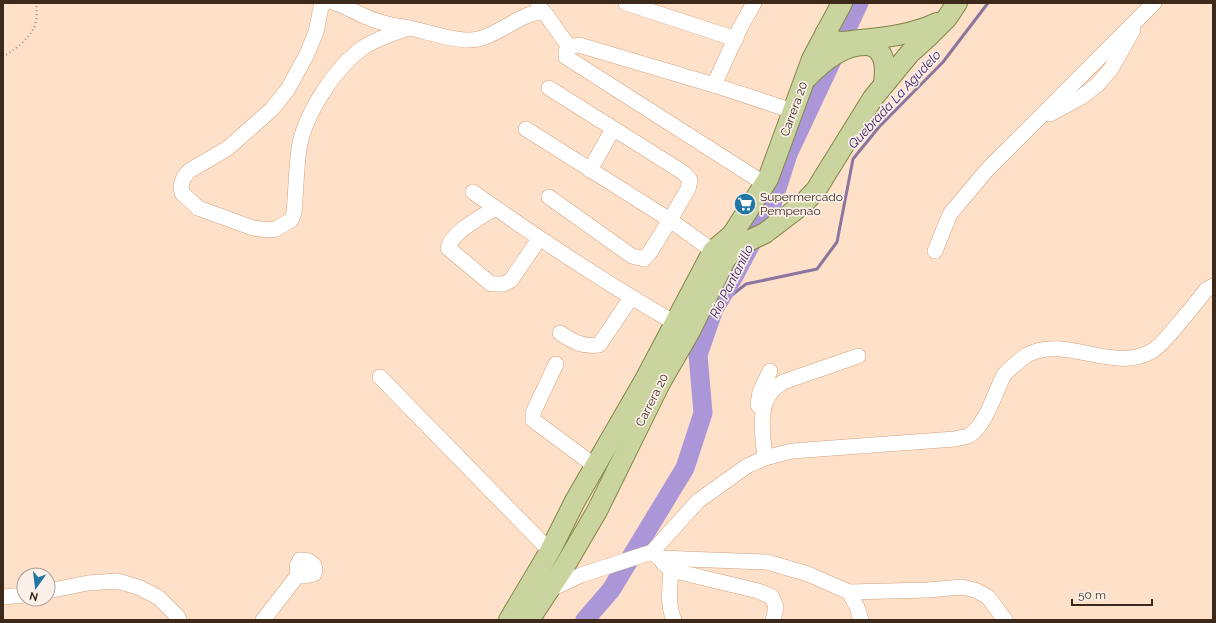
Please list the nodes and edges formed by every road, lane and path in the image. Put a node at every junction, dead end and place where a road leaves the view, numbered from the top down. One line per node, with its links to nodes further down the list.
1 (36, 3): 15 (path)
2 (324, 3): 10 (street)
3 (335, 3): 10 (street)
4 (626, 3): 12 (street)
5 (754, 3): 12 (street)
6 (842, 3): 11 (main road, Carrera 20)
7 (1154, 3): 31 (street)
8 (540, 8): 10 (street); 13 (street)
9 (952, 11): 14 (main road); 17 (main road)
10 (409, 28)
11 (826, 32): 14 (main road); 16 (main road, Carrera 20)
12 (736, 38): 18 (street)
13 (569, 47): 18 (street); 24 (street)
14 (838, 50): 16 (main road); 17 (main road)
15 (3, 57)
16 (804, 81): 20 (main road, Carrera 20)
17 (884, 83): 30 (main road)
18 (714, 85): 20 (street)
19 (549, 88): 22 (street)
20 (793, 111): 24 (main road, Carrera 20)
21 (526, 129): 23 (street)
22 (613, 129): 23 (street); 28 (street)
23 (590, 170): 28 (street)
24 (765, 184): 30 (main road, Carrera 20)
25 (473, 192): 27 (street)
26 (549, 197): 28 (street)
27 (495, 208): 29 (street); 29 (street)
28 (670, 220): 32 (street)
29 (538, 238): 34 (street)
30 (737, 239): 32 (main road, Carrera 20)
31 (936, 251)
32 (720, 255): 35 (main road, Carrera 20); 46 (main road, Carrera 20)
33 (1213, 286): 42 (street)
34 (631, 298): 35 (street); 36 (street)
35 (675, 324): 43 (main road, Carrera 20)
36 (560, 333)
37 (858, 356): 41 (street)
38 (556, 364): 43 (street)
39 (770, 371): 41 (street)
40 (380, 377): 44 (street)
41 (762, 418): 42 (street)
42 (765, 458): 45 (street)
43 (595, 466): 44 (main road, Carrera 20)
44 (550, 551): 56 (main road, Carrera 20)
45 (652, 555): 46 (street); 47 (street); 50 (street)
46 (574, 569): 57 (main road, Carrera 20)
47 (671, 570): 58 (street); 59 (street)
48 (298, 575): 55 (street)
49 (56, 590): 54 (street)
50 (849, 592): 53 (street); 60 (street)
51 (16, 596): 52 (street)
52 (3, 597)
53 (857, 616)
54 (179, 620)
55 (263, 620)
56 (509, 620)
57 (529, 620)
58 (674, 620)
59 (773, 620)
60 (1005, 620)

